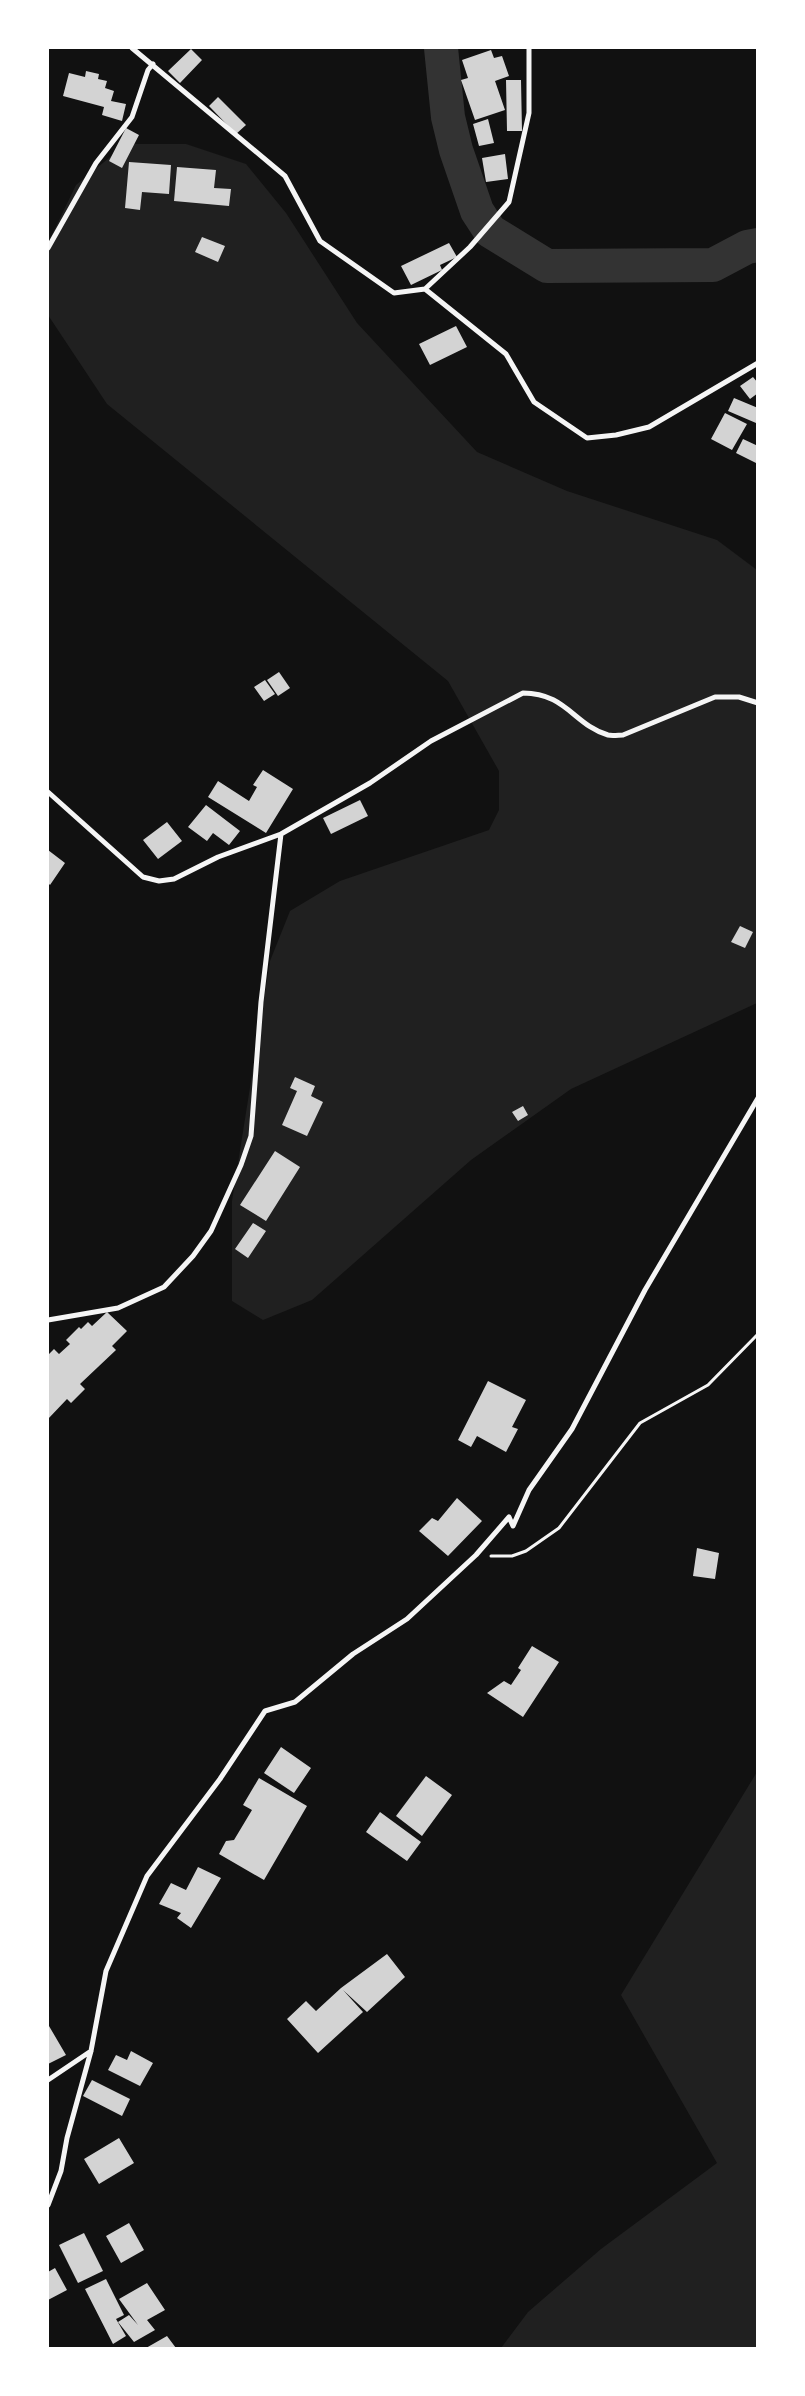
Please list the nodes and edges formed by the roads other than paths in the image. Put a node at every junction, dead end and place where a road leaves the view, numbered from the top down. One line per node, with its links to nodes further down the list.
1 (132, 48): 3 (street)
2 (529, 48): 5 (street)
3 (153, 64): 4 (street); 5 (street)
4 (48, 248)
5 (425, 288): 6 (street)
6 (758, 363)
7 (758, 703): 9 (street)
8 (48, 792): 9 (street)
9 (281, 834): 11 (street)
10 (758, 1098): 12 (street)
11 (48, 1320)
12 (91, 2051): 13 (street); 14 (street)
13 (48, 2080)
14 (48, 2205)

